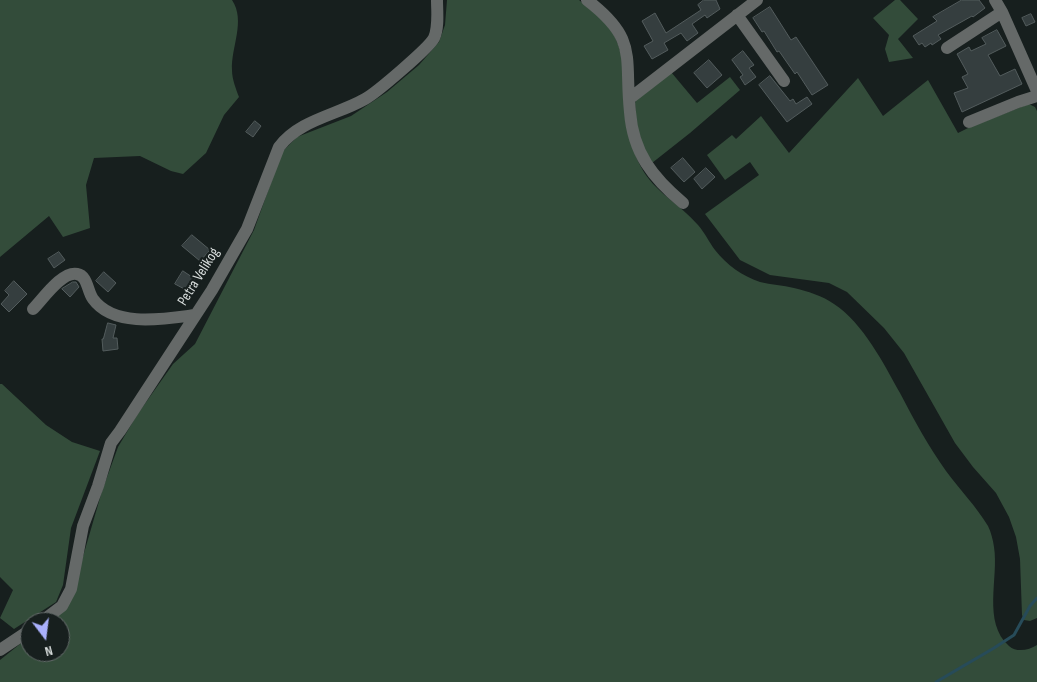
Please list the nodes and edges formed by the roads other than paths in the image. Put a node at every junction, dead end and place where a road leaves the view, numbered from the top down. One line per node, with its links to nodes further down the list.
1 (437, 0): 15 (street, Petra Velikog)
2 (587, 0): 11 (street)
3 (756, 0): 6 (street)
4 (995, 0): 5 (street)
5 (1002, 12): 7 (street); 9 (street)
6 (738, 15): 8 (street); 11 (street)
7 (947, 48)
8 (784, 80)
9 (1037, 91)
10 (1037, 96): 12 (street)
11 (629, 99): 13 (street)
12 (969, 122)
13 (683, 203)
14 (33, 309): 15 (street)
15 (195, 315): 16 (street, Petra Velikog)
16 (54, 612)
17 (20, 637): 18 (street)
18 (0, 650)

